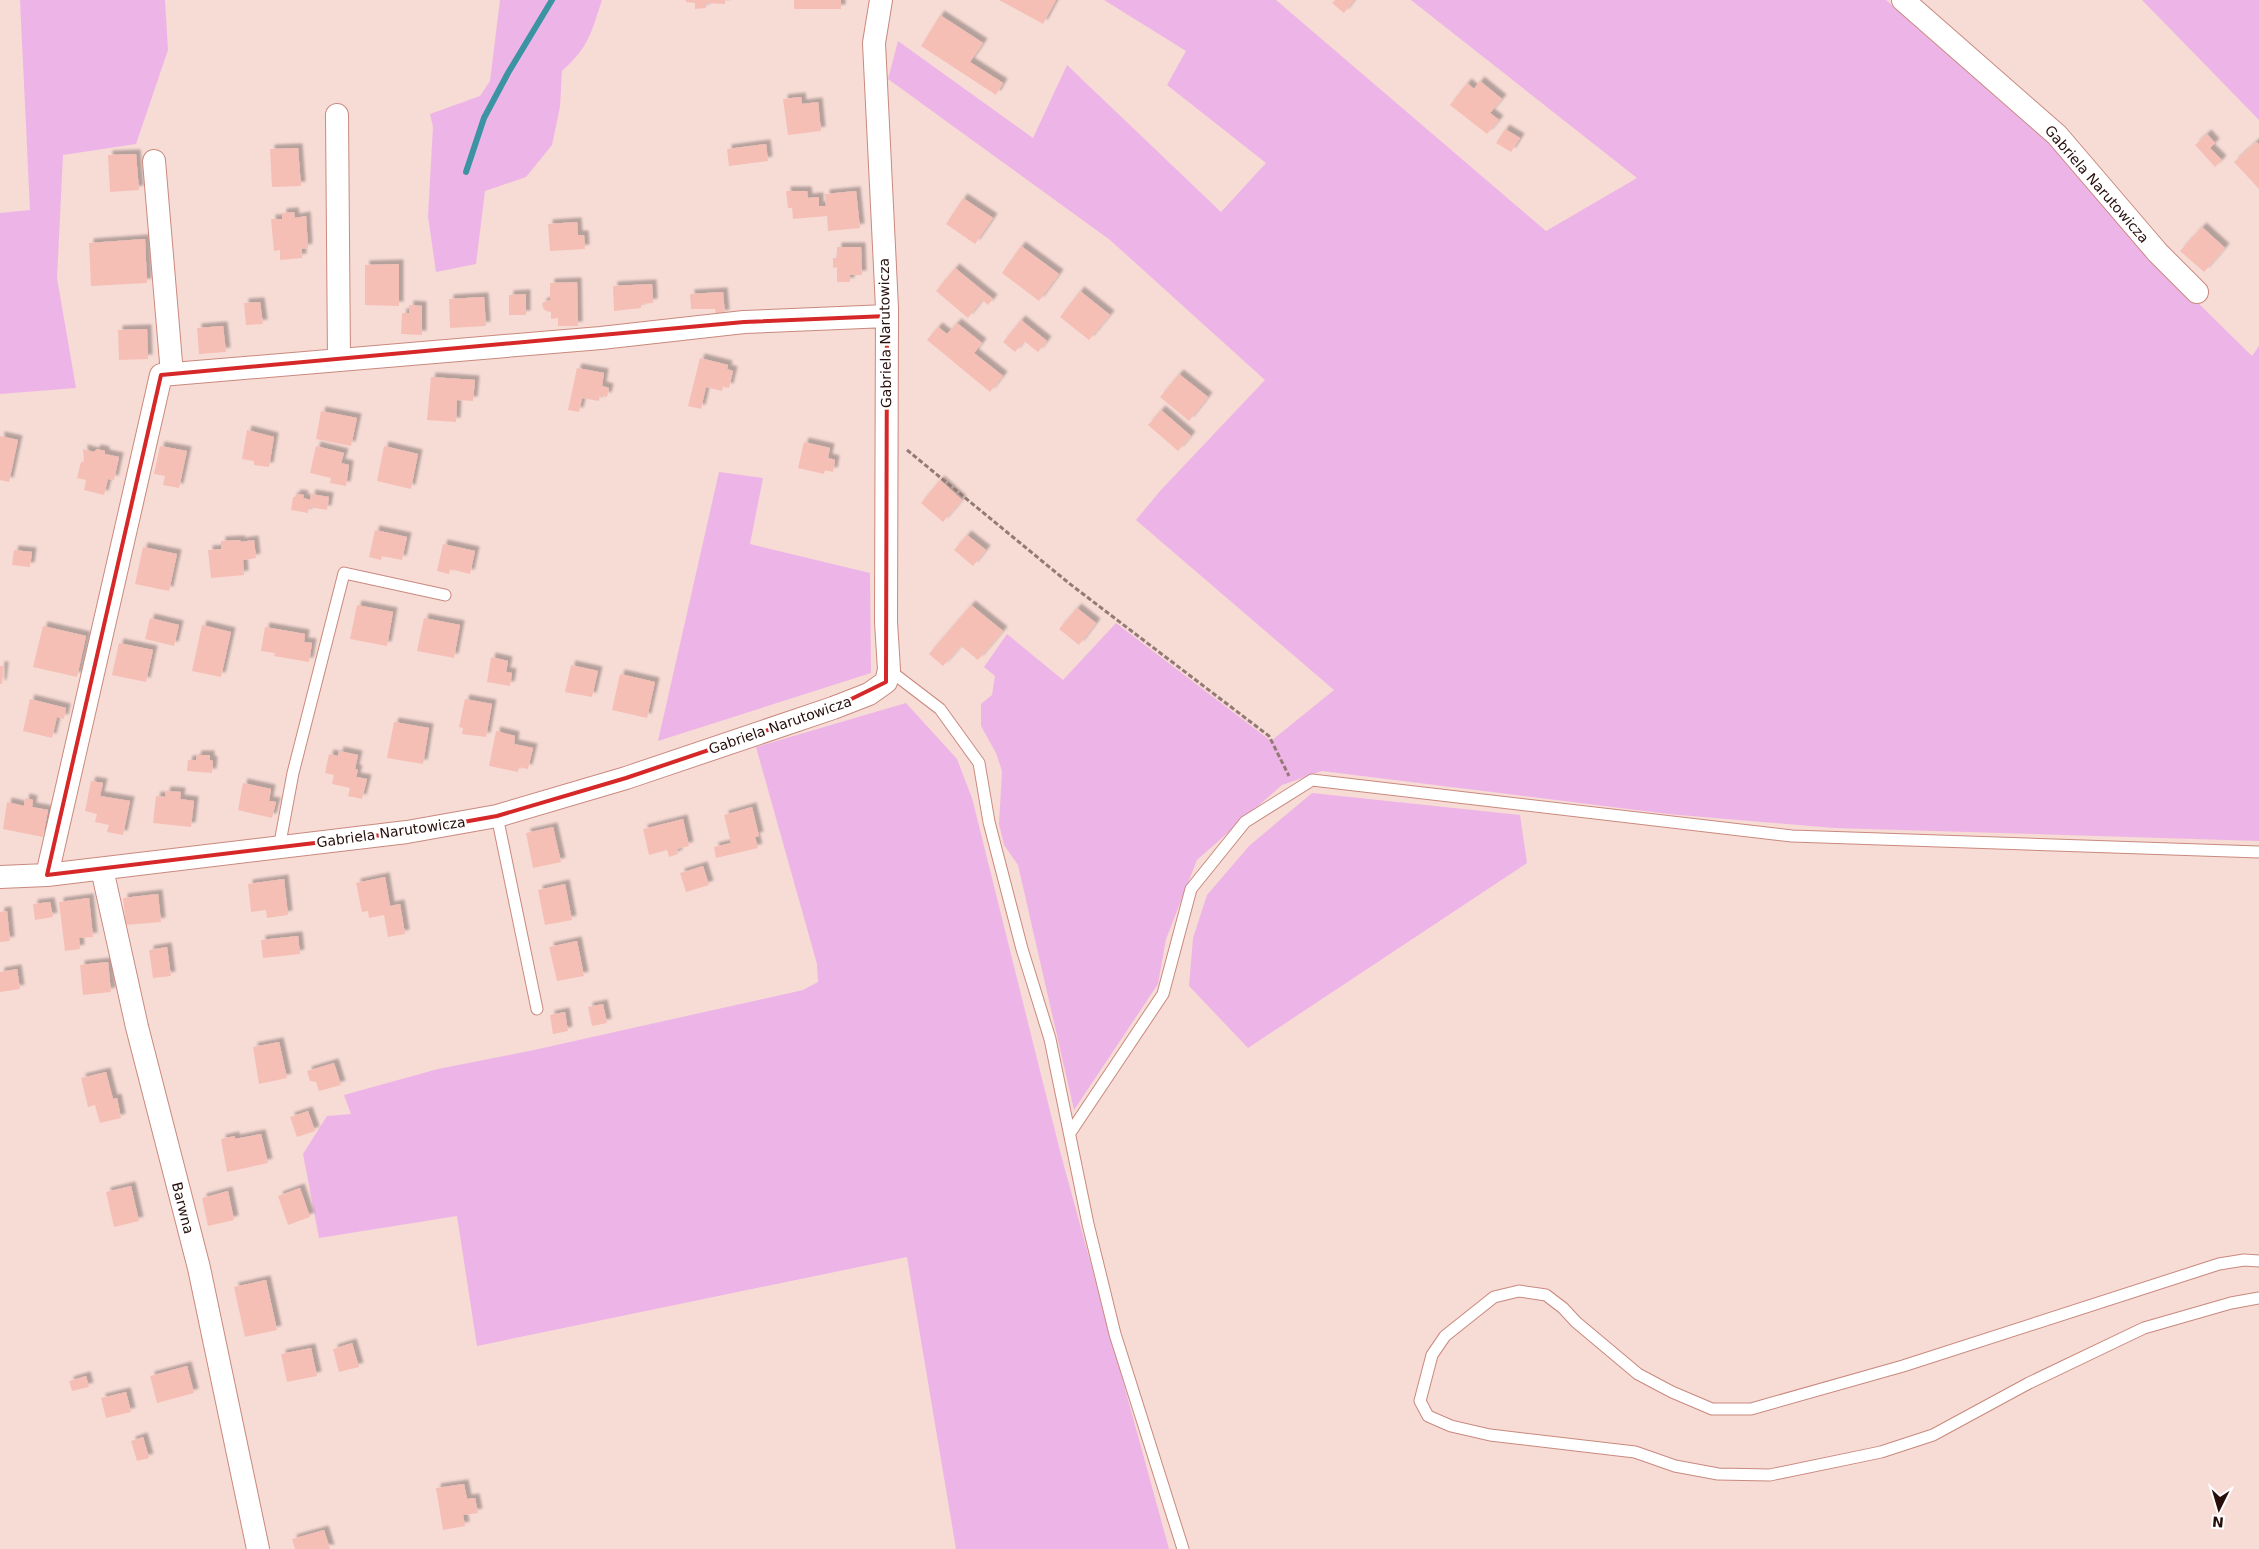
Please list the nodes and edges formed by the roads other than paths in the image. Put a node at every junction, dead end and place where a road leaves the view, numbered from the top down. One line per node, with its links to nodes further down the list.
1 (881, 0): 6 (street, Gabriela Narutowicza)
2 (1903, 0): 5 (street, Gabriela Narutowicza)
3 (336, 115): 7 (street)
4 (154, 161): 8 (street)
5 (2197, 292)
6 (887, 316): 7 (street); 10 (street, Gabriela Narutowicza)
7 (339, 360): 8 (street)
8 (172, 374): 15 (street)
9 (445, 595): 12 (lane)
10 (889, 670): 11 (street, Gabriela Narutowicza); 18 (lane)
11 (498, 816): 12 (street, Gabriela Narutowicza); 17 (lane)
12 (279, 848): 14 (street, Gabriela Narutowicza)
13 (2259, 852): 18 (lane)
14 (102, 869): 15 (street, Gabriela Narutowicza); 21 (street, Barwna)
15 (47, 875): 16 (street, Gabriela Narutowicza)
16 (0, 877)
17 (537, 1009)
18 (1070, 1133): 22 (lane)
19 (2259, 1261): 20 (lane)
20 (2259, 1298)
21 (258, 1549)
22 (1183, 1549)

